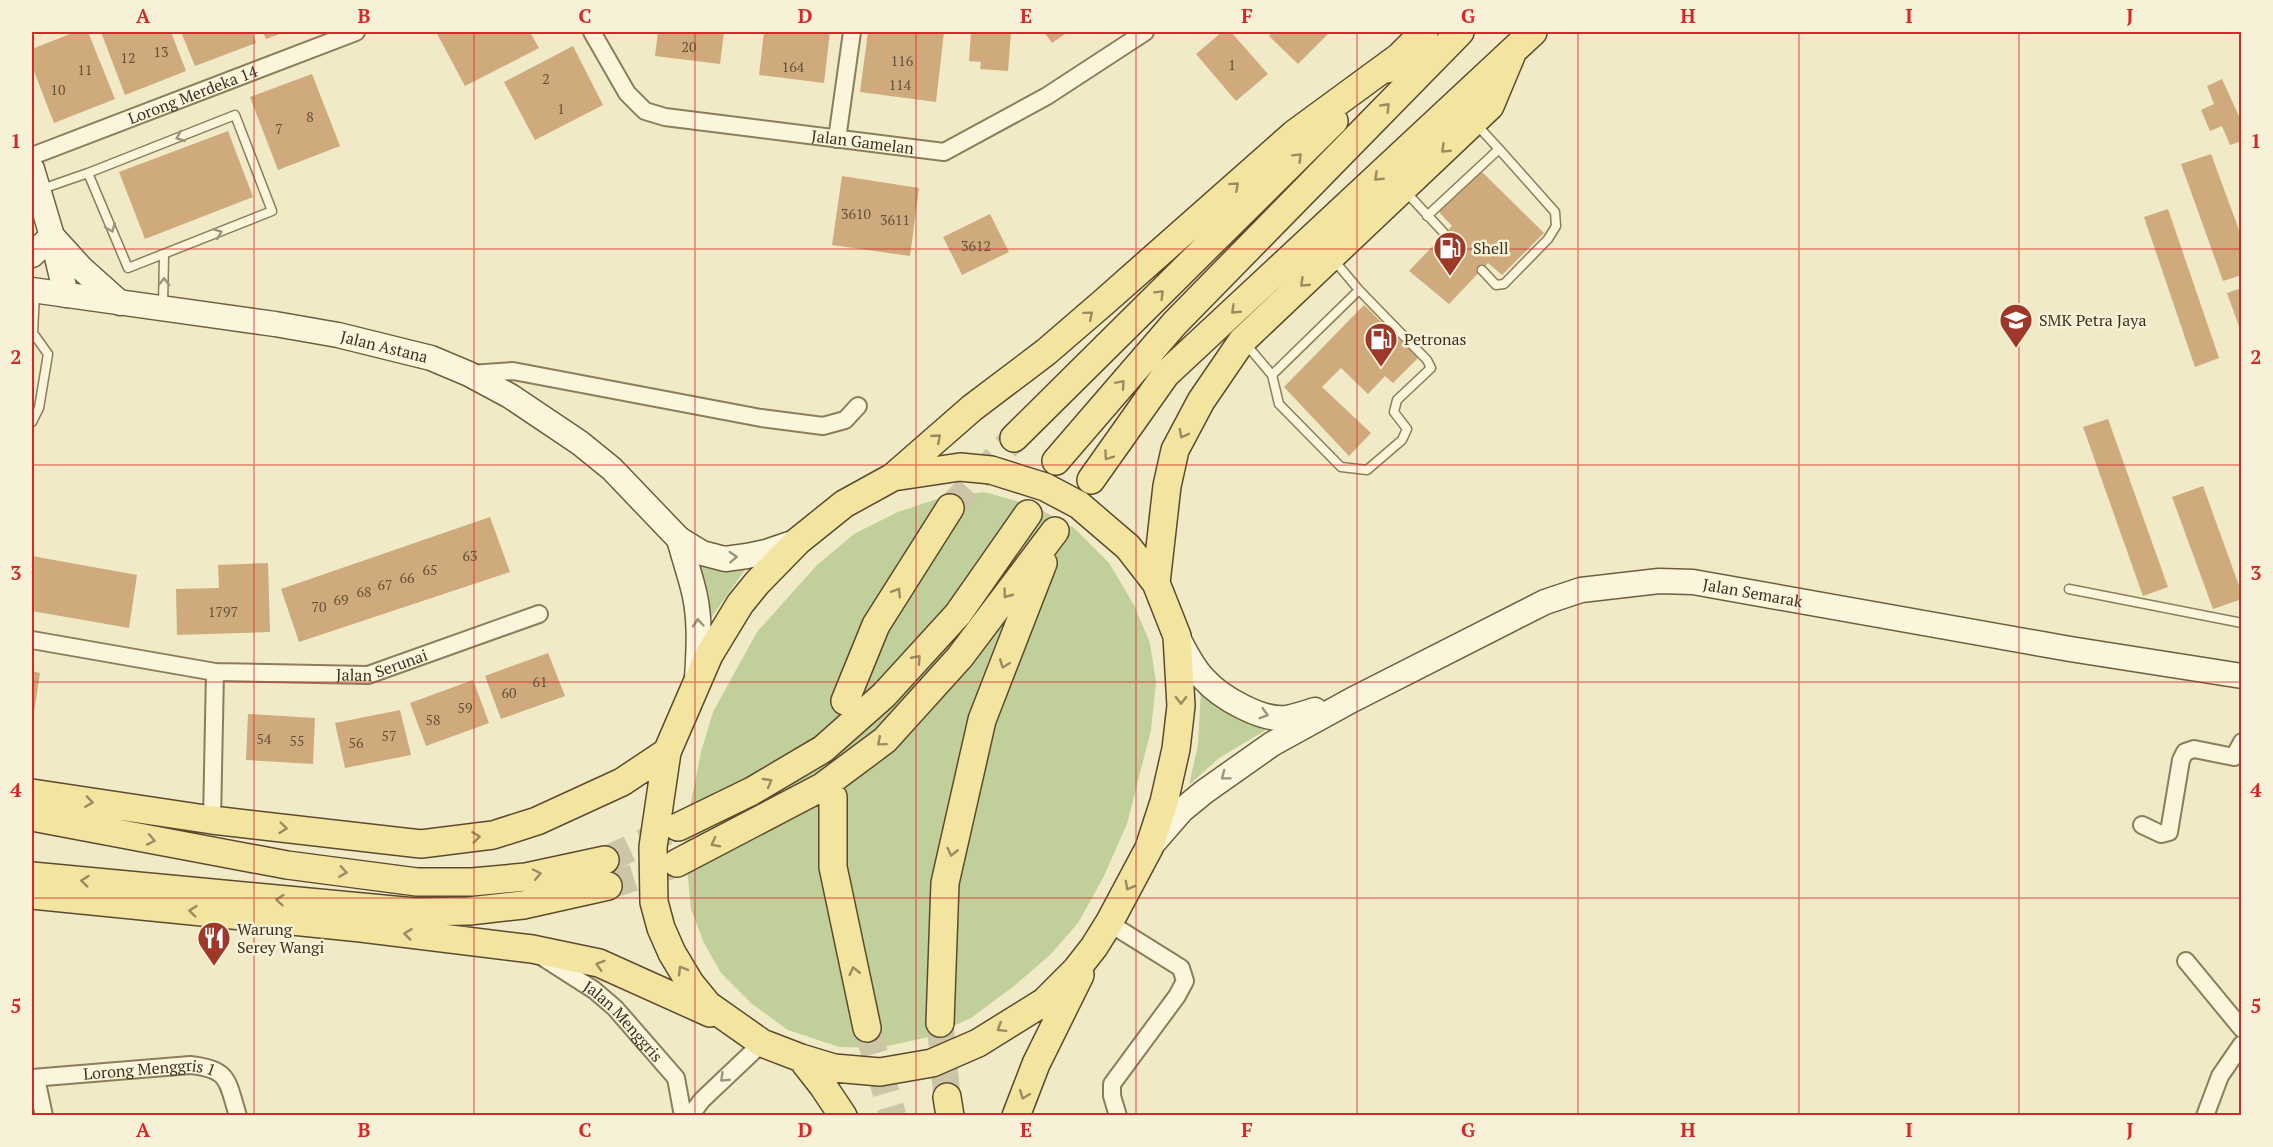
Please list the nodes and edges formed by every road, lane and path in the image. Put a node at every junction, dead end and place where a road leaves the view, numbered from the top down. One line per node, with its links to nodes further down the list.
1 (356, 32): 13 (street, Lorong Merdeka 14)
2 (592, 32): 11 (street, Jalan Gamelan)
3 (852, 32): 11 (street)
4 (1145, 32): 11 (street, Jalan Gamelan)
5 (1424, 32): 9 (main road)
6 (1460, 32): 36 (main road, one-way to 6)
7 (1533, 32): 8 (main road)
8 (1513, 51): 10 (main road); 38 (main road, one-way to 38)
9 (1399, 57): 35 (main road, one-way to 9); 37 (main road, one-way to 9)
10 (1474, 121): 12 (lane); 16 (main road, one-way to 16)
11 (837, 139)
12 (1499, 149): 17 (lane); 23 (lane)
13 (32, 156)
14 (88, 174): 15 (lane); 21 (lane, one-way to 21); 21 (lane, one-way to 14)
15 (35, 179): 19 (main road)
16 (1403, 189): 17 (lane); 22 (main road)
17 (1427, 216): 18 (lane)
18 (1444, 233)
19 (52, 236): 20 (main road); 26 (main road); 27 (main road)
20 (32, 255)
21 (164, 255): 28 (lane, one-way to 21)
22 (1331, 257): 25 (lane); 30 (main road, one-way to 30)
23 (1482, 270)
24 (33, 290): 26 (main road, Jalan Astana); 29 (lane)
25 (1359, 290): 32 (lane); 32 (lane)
26 (66, 296): 27 (main road, Jalan Astana)
27 (120, 303): 28 (main road, Jalan Astana)
28 (163, 309): 31 (main road, Jalan Astana)
29 (32, 333): 34 (lane)
30 (1242, 341): 32 (lane); 43 (main road, one-way to 43)
31 (469, 374): 33 (street); 41 (main road, Jalan Astana)
32 (1272, 375)
33 (858, 406)
34 (32, 422)
35 (1014, 438)
36 (1056, 461)
37 (893, 477): 42 (main road); 43 (main road)
38 (1091, 480)
39 (950, 508): 53 (main road, one-way to 39)
40 (1028, 514): 61 (main road, one-way to 40)
41 (679, 539): 42 (main road, one-way to 42); 51 (main road, one-way to 41)
42 (798, 540): 51 (main road)
43 (1156, 583): 47 (main road)
44 (2069, 589): 46 (lane)
45 (539, 614): 49 (street, Jalan Serunai)
46 (2241, 623)
47 (1177, 636): 52 (main road, one-way to 52); 62 (main road, one-way to 62)
48 (32, 640): 49 (street, Jalan Serunai)
49 (215, 672): 59 (street)
50 (2241, 676): 52 (main road, Jalan Semarak)
51 (697, 681): 55 (main road)
52 (1352, 700): 62 (main road, Jalan Semarak, one-way to 62)
53 (845, 701)
54 (2241, 742): 60 (street)
55 (667, 752): 59 (main road, one-way to 55); 72 (main road, one-way to 55)
56 (32, 793): 59 (main road, one-way to 59)
57 (832, 797): 74 (main road, one-way to 57)
58 (32, 817): 63 (main road, one-way to 63)
59 (212, 820)
60 (2142, 825)
61 (678, 827)
62 (1149, 848): 68 (main road, one-way to 68)
63 (605, 860)
64 (677, 863): 73 (main road)
65 (32, 876): 66 (main road, one-way to 65)
66 (608, 886)
67 (32, 895): 70 (main road, one-way to 67)
68 (1109, 923): 69 (main road); 86 (street)
69 (1094, 947): 78 (main road, one-way to 78); 85 (main road, one-way to 85)
70 (532, 949): 72 (main road, one-way to 70); 82 (street, Jalan Menggris)
71 (2186, 961): 75 (street)
72 (730, 1022): 76 (main road)
73 (940, 1023)
74 (867, 1028)
75 (2241, 1029)
76 (762, 1043): 78 (main road); 83 (street, one-way to 83)
77 (2241, 1044): 87 (street)
78 (801, 1058): 84 (main road)
79 (34, 1078): 80 (street); 81 (street, Lorong Menggris 1)
80 (44, 1116)
81 (238, 1116)
82 (683, 1116)
83 (690, 1116)
84 (843, 1116)
85 (1016, 1116)
86 (1118, 1116)
87 (2205, 1116)

